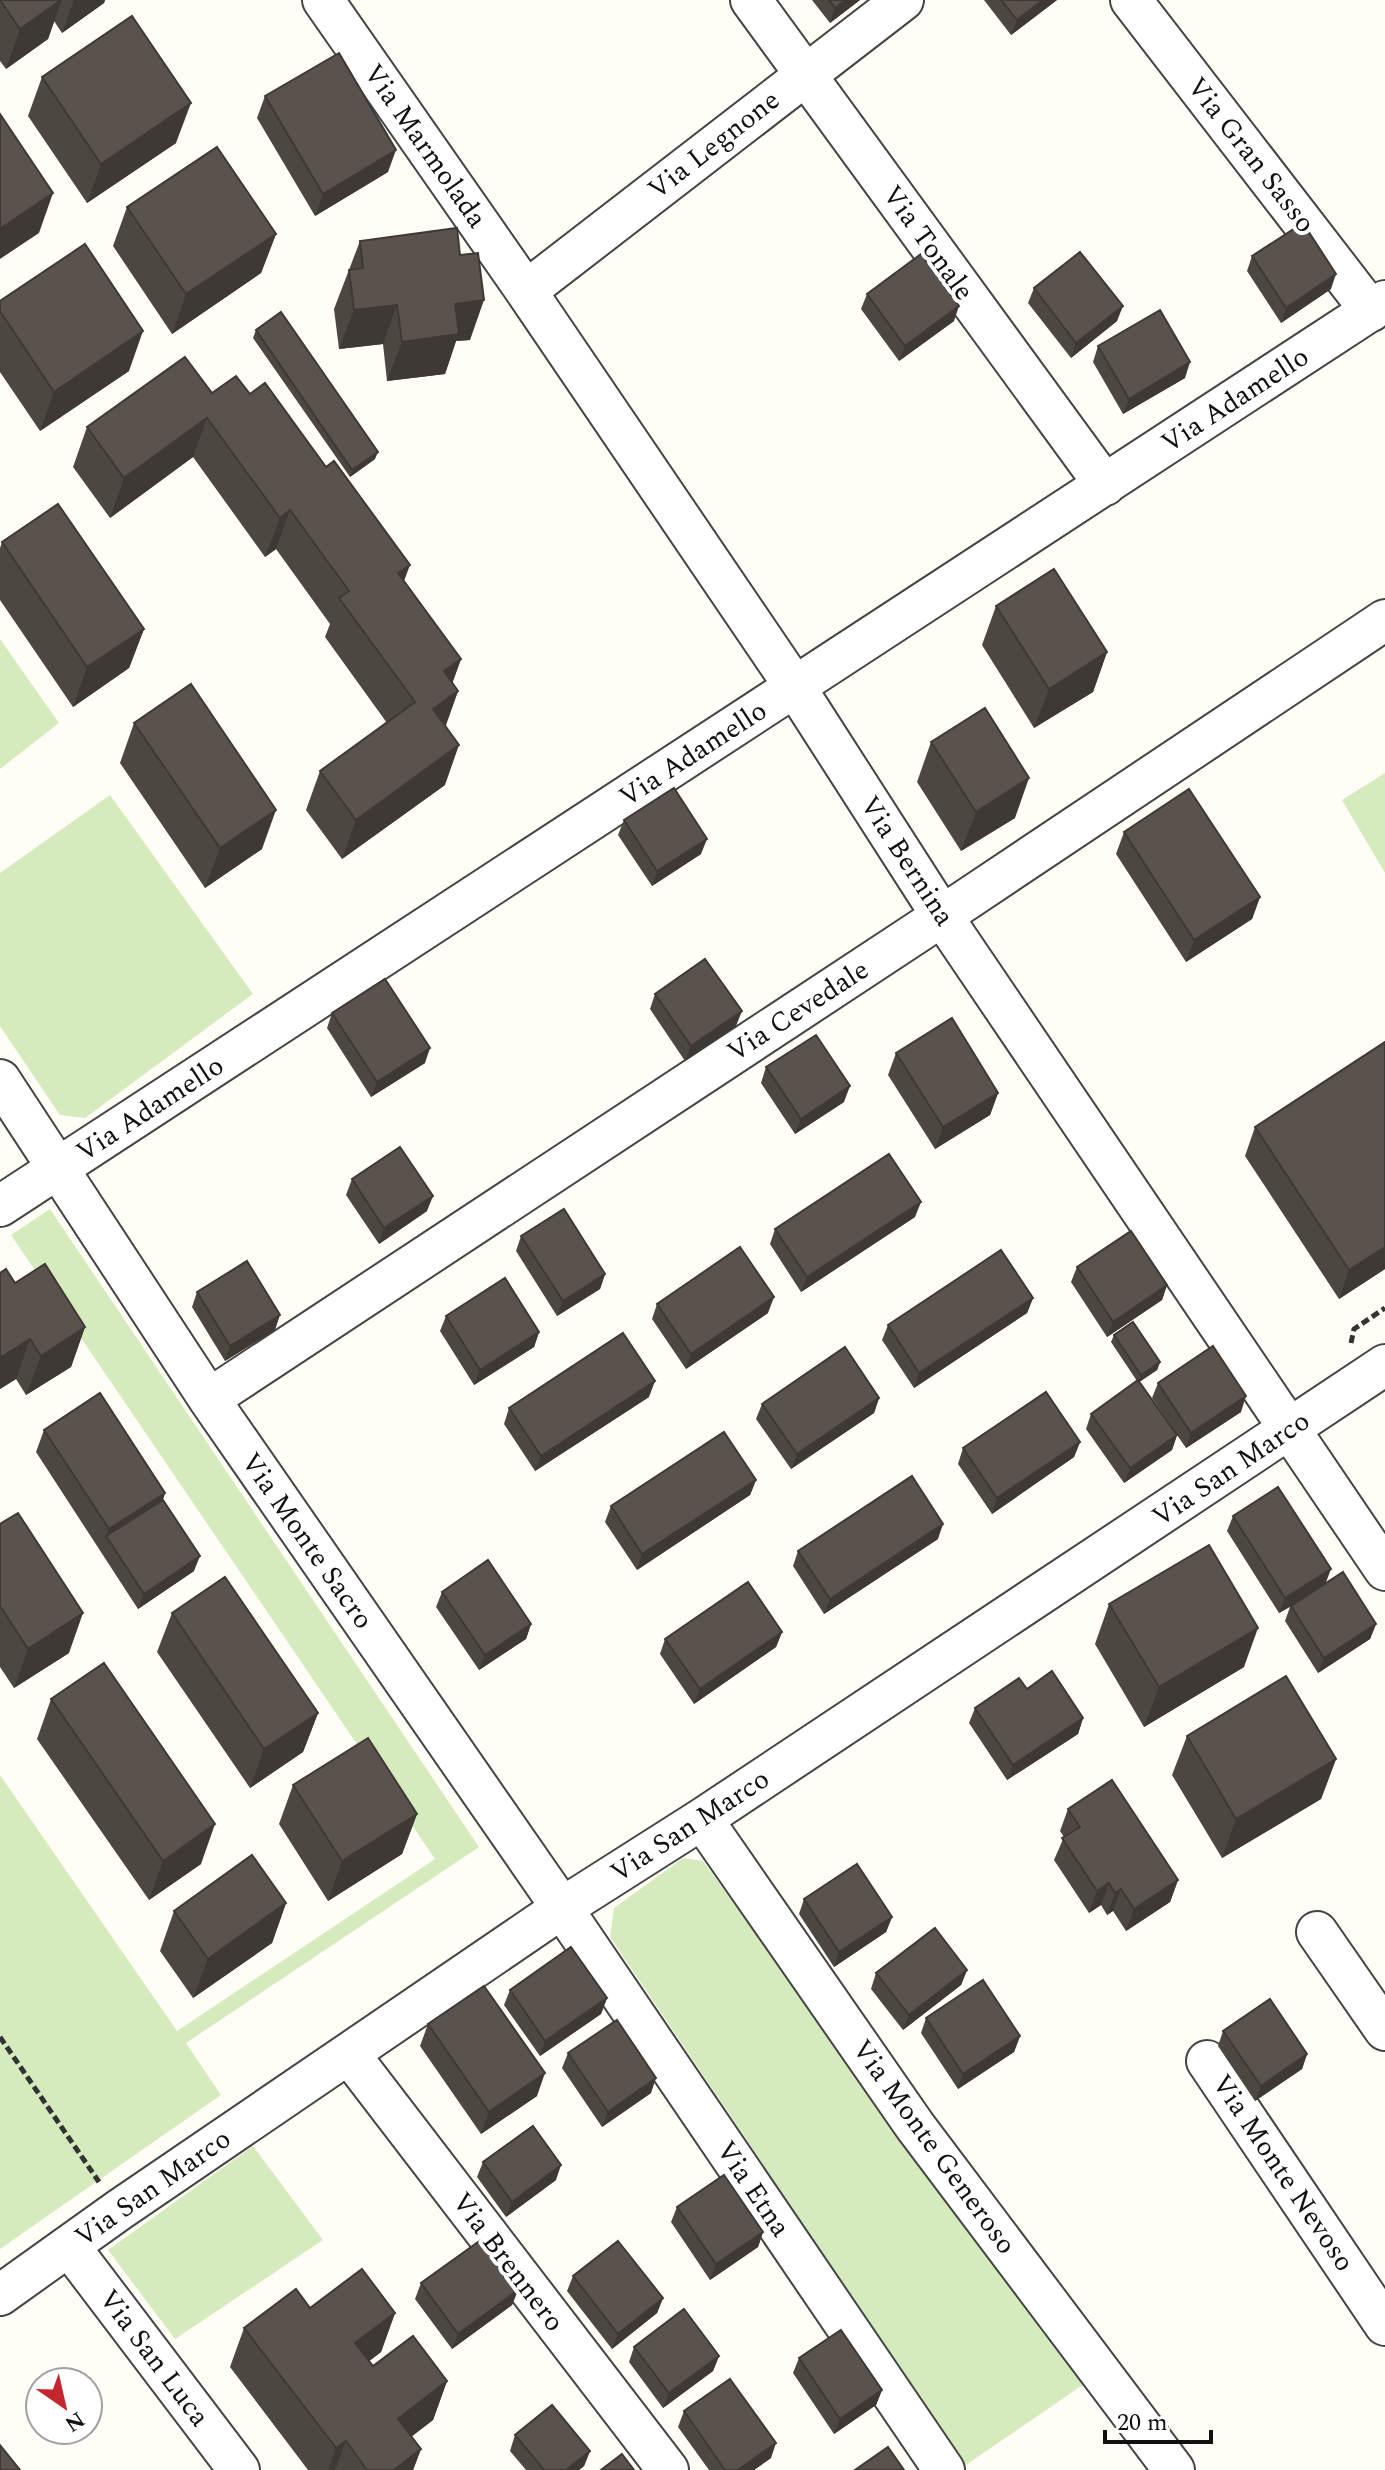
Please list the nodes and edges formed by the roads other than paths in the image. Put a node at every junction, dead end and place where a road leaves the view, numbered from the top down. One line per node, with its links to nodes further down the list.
1 (323, 0): 6 (street, Via Marmolada)
2 (751, 0): 5 (street, Via Tonale)
3 (903, 0): 5 (street, Via Legnone)
4 (1131, 0): 7 (street, Via Gran Sasso)
5 (805, 75): 6 (street, Via Legnone); 8 (street, Via Tonale)
6 (526, 291): 10 (street, Via Bernina)
7 (1378, 306): 8 (street, Via Adamello)
8 (1105, 485): 10 (street, Via Adamello)
9 (1385, 620): 11 (street, Via Cevedale)
10 (795, 687): 11 (street, Via Bernina); 13 (street, Via Adamello)
11 (942, 916): 16 (street, Via Cevedale); 17 (street, Via Bernina)
12 (0, 1080): 13 (street, Via Monte Sacro)
13 (60, 1168): 14 (street, Via Adamello); 16 (street, Via Monte Sacro)
14 (0, 1206)
15 (1385, 1365): 17 (street, Via San Marco)
16 (209, 1399): 20 (street, Via Monte Sacro)
17 (1290, 1430): 18 (street, Via Bernina); 19 (street, Via San Marco)
18 (1385, 1570)
19 (702, 1819): 20 (street, Via San Marco); 31 (street, Via Monte Generoso)
20 (562, 1908): 23 (street, Via San Marco); 30 (street, Via Etna)
21 (1317, 1932): 22 (street)
22 (1385, 2030)
23 (349, 2054): 25 (street, Via San Marco); 29 (street, Via Brennero)
24 (1207, 2061): 27 (street, Via Monte Nevoso)
25 (69, 2246): 26 (street, Via San Marco); 28 (street, Via San Luca)
26 (0, 2295)
27 (1385, 2325)
28 (239, 2470)
29 (668, 2470)
30 (944, 2470)
31 (1174, 2470)

